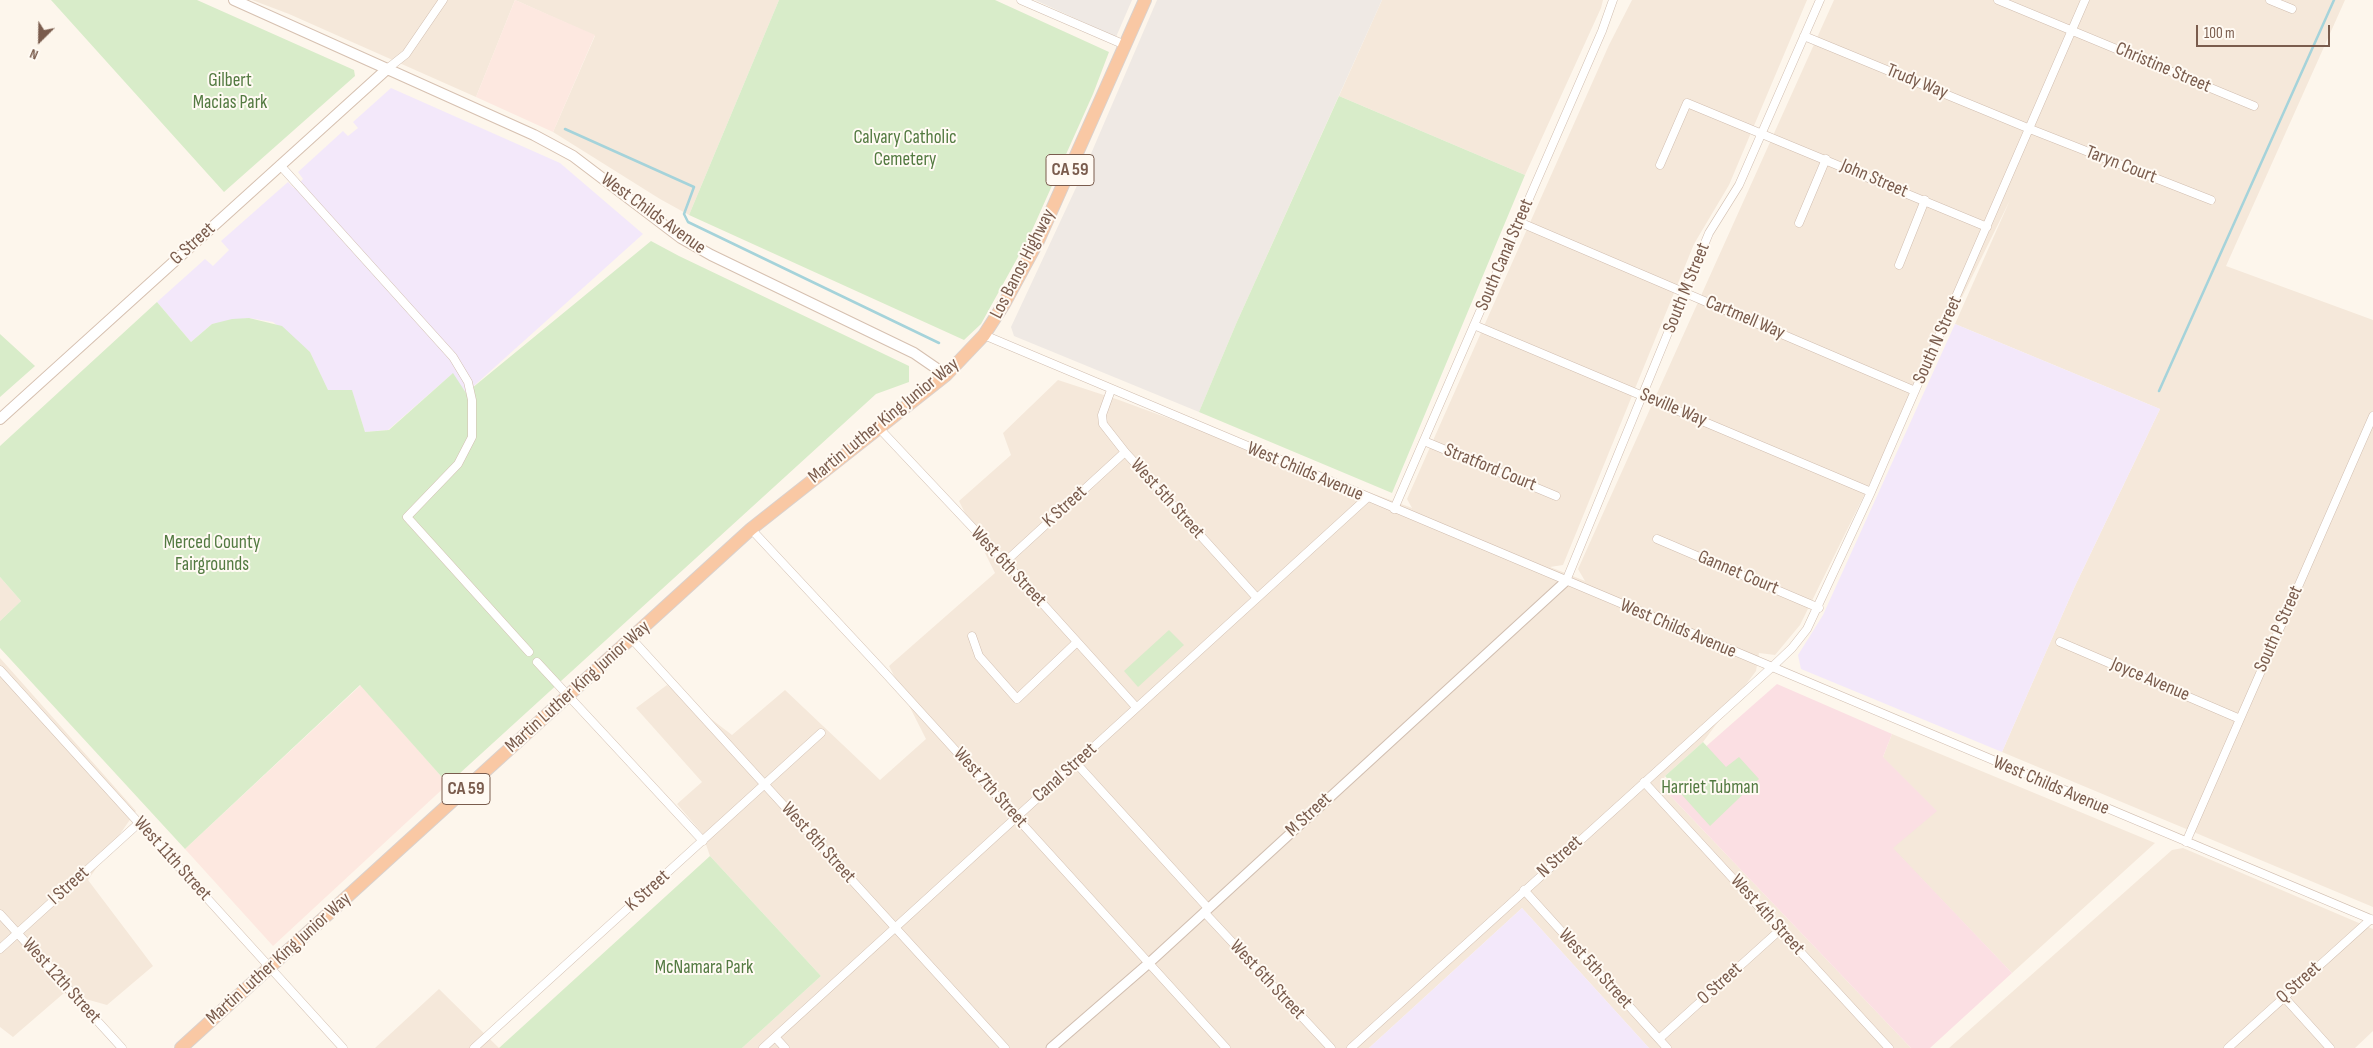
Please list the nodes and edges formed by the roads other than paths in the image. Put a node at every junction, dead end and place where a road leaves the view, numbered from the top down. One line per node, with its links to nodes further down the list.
1 (234, 0): 14 (main road, West Childs Avenue)
2 (443, 0): 14 (street)
3 (1020, 0): 13 (street)
4 (1145, 0): 13 (highway, Los Banos Highway / CA 59)
5 (1613, 0): 23 (street, South Canal Street)
6 (1820, 0): 12 (street, South M Street)
7 (1998, 0): 11 (street, Christine Street)
8 (2086, 0): 11 (street, South N Street)
9 (2270, 0): 10 (street)
10 (2292, 9)
11 (2072, 29): 15 (street, Christine Street); 16 (street, South N Street)
12 (1804, 36): 16 (street, Trudy Way); 17 (street, South M Street)
13 (1125, 46): 29 (highway, Los Banos Highway / CA 59)
14 (387, 69): 19 (main road, G Street); 30 (main road, West Childs Avenue)
15 (2254, 106)
16 (2030, 129): 22 (street, Taryn Court); 25 (street, South N Street)
17 (1761, 133): 18 (street, John Street); 20 (street, John Street); 27 (street, South M Street)
18 (1826, 159): 21 (street, John Street); 24 (street)
19 (280, 164): 35 (main road, G Street); 53 (street)
20 (1660, 165)
21 (1925, 200): 25 (street, John Street); 26 (street)
22 (2211, 200)
23 (1519, 222): 27 (street, Cartmell Way); 28 (street, South Canal Street)
24 (1798, 223)
25 (1987, 227): 32 (street, South N Street)
26 (1899, 265)
27 (1685, 293): 32 (street, Cartmell Way); 33 (street, South M Street)
28 (1474, 325): 33 (street, Seville Way); 37 (street, South Canal Street)
29 (984, 336): 30 (highway, Martin Luther King Junior Way / CA 59); 31 (street, West Childs Avenue)
30 (946, 375): 36 (highway, Martin Luther King Junior Way / CA 59)
31 (1111, 390): 38 (street, West 5th Street); 41 (street, West Childs Avenue)
32 (1915, 391): 39 (street, South N Street)
33 (1643, 395): 39 (street, Seville Way); 46 (street, South M Street)
34 (2373, 416): 61 (street, South P Street)
35 (0, 419)
36 (878, 427): 43 (highway, Martin Luther King Junior Way / CA 59); 45 (street, West 6th Street)
37 (1424, 441): 40 (street, Stratford Court); 42 (street, South Canal Street)
38 (1125, 452): 45 (street, K Street); 47 (street, West 5th Street)
39 (1871, 492): 48 (street, South N Street)
40 (1556, 496)
41 (1367, 498): 42 (street, West Childs Avenue); 47 (street, Canal Street)
42 (1394, 509): 46 (street, West Childs Avenue)
43 (751, 529): 50 (highway, Martin Luther King Junior Way / CA 59); 66 (street, West 7th Street)
44 (1657, 539): 48 (street, Gannet Court)
45 (1005, 562): 51 (street, West 6th Street)
46 (1566, 581): 55 (street, West Childs Avenue); 71 (street, M Street)
47 (1257, 598): 60 (street, Canal Street)
48 (1819, 608): 55 (street, South N Street)
49 (972, 636): 51 (street)
50 (631, 638): 59 (highway, Martin Luther King Junior Way / CA 59); 65 (street, West 8th Street)
51 (1077, 642): 60 (street, West 6th Street)
52 (2060, 642): 61 (street, Joyce Avenue)
53 (529, 652)
54 (537, 662): 59 (street)
55 (1771, 668): 64 (street, N Street); 69 (street, West Childs Avenue)
56 (0, 670): 57 (street, West 11th Street)
57 (7, 678): 58 (street); 67 (street, West 11th Street)
58 (0, 684)
59 (568, 697): 68 (street); 79 (highway, Martin Luther King Junior Way / CA 59)
60 (1136, 708): 63 (street, Canal Street)
61 (2240, 719): 69 (street, South P Street)
62 (821, 733): 65 (street, K Street)
63 (1076, 763): 66 (street, Canal Street); 71 (street, West 6th Street)
64 (1644, 782): 70 (street, N Street); 75 (street, West 4th Street)
65 (765, 785): 68 (street, K Street); 74 (street, West 8th Street)
66 (1016, 816): 74 (street, Canal Street); 78 (street, West 7th Street)
67 (139, 823): 76 (street, I Street); 79 (street, West 11th Street)
68 (704, 840): 86 (street, K Street)
69 (2186, 842): 73 (street, West Childs Avenue)
70 (1524, 890): 82 (street, West 5th Street); 93 (street, N Street)
71 (1206, 910): 78 (street, M Street); 92 (street, West 6th Street)
72 (0, 914): 76 (street, West 12th Street)
73 (2372, 920): 80 (street, Q Street)
74 (895, 928): 81 (street, Canal Street); 89 (street, West 8th Street)
75 (1781, 930): 82 (street, O Street); 95 (street, West 4th Street)
76 (17, 933): 77 (street, I Street); 83 (street, West 12th Street)
77 (0, 949)
78 (1149, 963): 90 (street, M Street); 91 (street, West 7th Street)
79 (270, 968): 84 (highway, Martin Luther King Junior Way / CA 59); 85 (street, West 11th Street)
80 (2284, 997): 96 (street, Q Street); 97 (street)
81 (775, 1037): 87 (street, Canal Street); 88 (street)
82 (1659, 1039): 94 (street, West 5th Street)
83 (122, 1048)
84 (181, 1048)
85 (343, 1048)
86 (474, 1048)
87 (763, 1048)
88 (785, 1048)
89 (1005, 1048)
90 (1052, 1048)
91 (1226, 1048)
92 (1331, 1048)
93 (1351, 1048)
94 (1668, 1048)
95 (1889, 1048)
96 (2228, 1048)
97 (2330, 1048)

